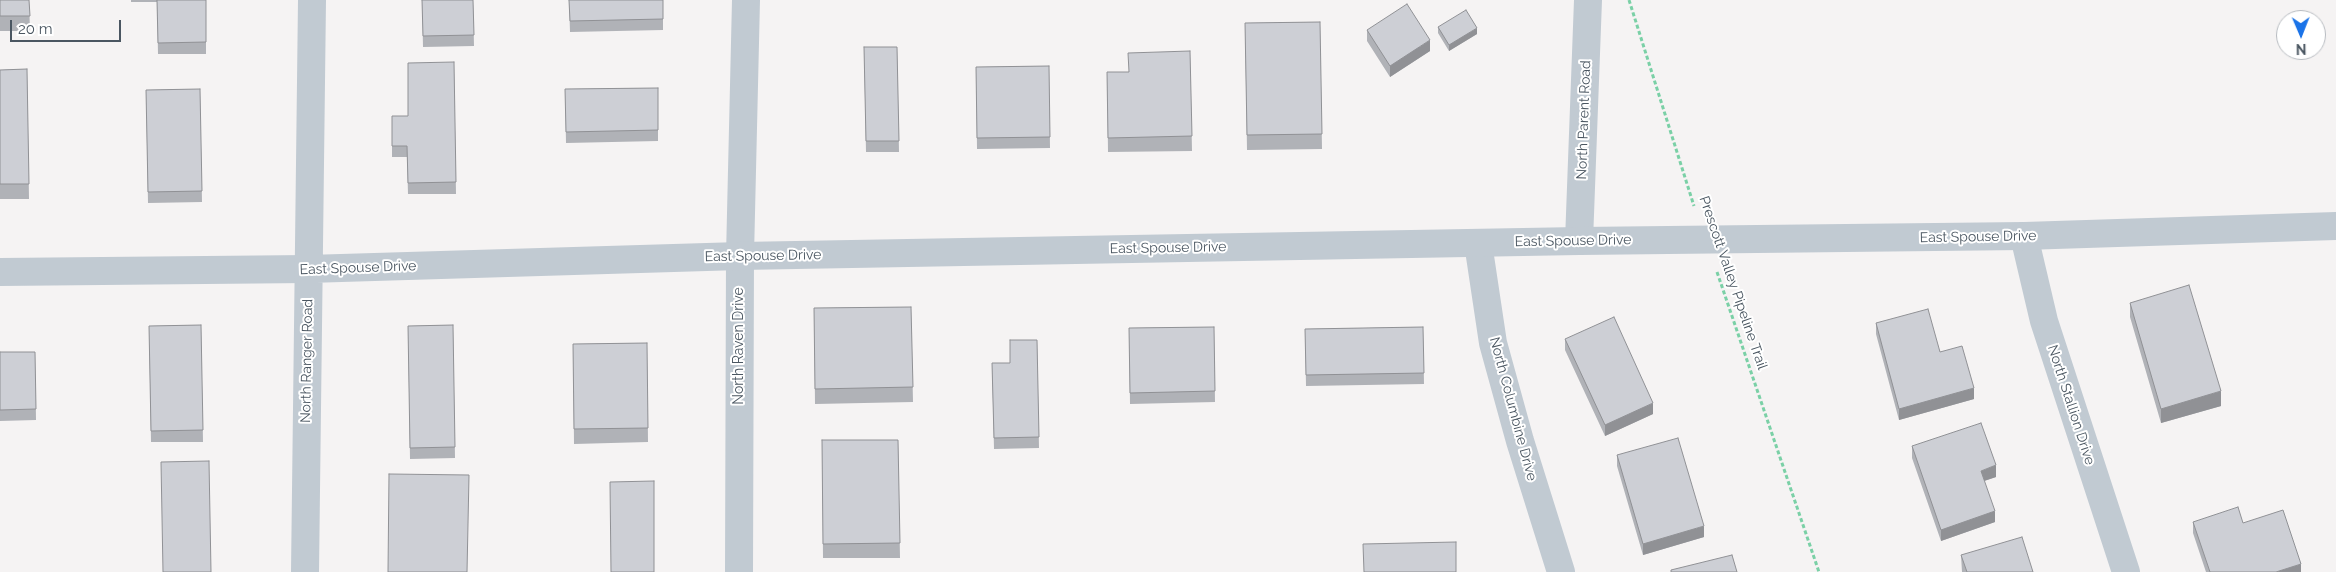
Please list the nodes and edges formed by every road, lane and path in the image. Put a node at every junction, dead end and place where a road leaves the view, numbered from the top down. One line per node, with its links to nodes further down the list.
1 (312, 0): 11 (street, North Ranger Road)
2 (746, 0): 10 (street, North Raven Drive)
3 (1588, 0): 8 (street, North Parent Road)
4 (1629, 0): 7 (path, Prescott Valley Pipeline Trail)
5 (2336, 226): 6 (street, East Spouse Drive)
6 (2024, 236): 7 (street, East Spouse Drive); 17 (street, North Stallion Drive)
7 (1705, 240): 8 (street, East Spouse Drive); 16 (path, Prescott Valley Pipeline Trail)
8 (1579, 241): 9 (street, East Spouse Drive)
9 (1478, 243): 10 (street, East Spouse Drive); 15 (street, North Columbine Drive)
10 (740, 256): 11 (street, East Spouse Drive); 14 (street, North Raven Drive)
11 (308, 269): 12 (street, East Spouse Drive); 13 (street, North Ranger Road)
12 (0, 272)
13 (305, 572)
14 (739, 572)
15 (1561, 572)
16 (1819, 572)
17 (2126, 572)

